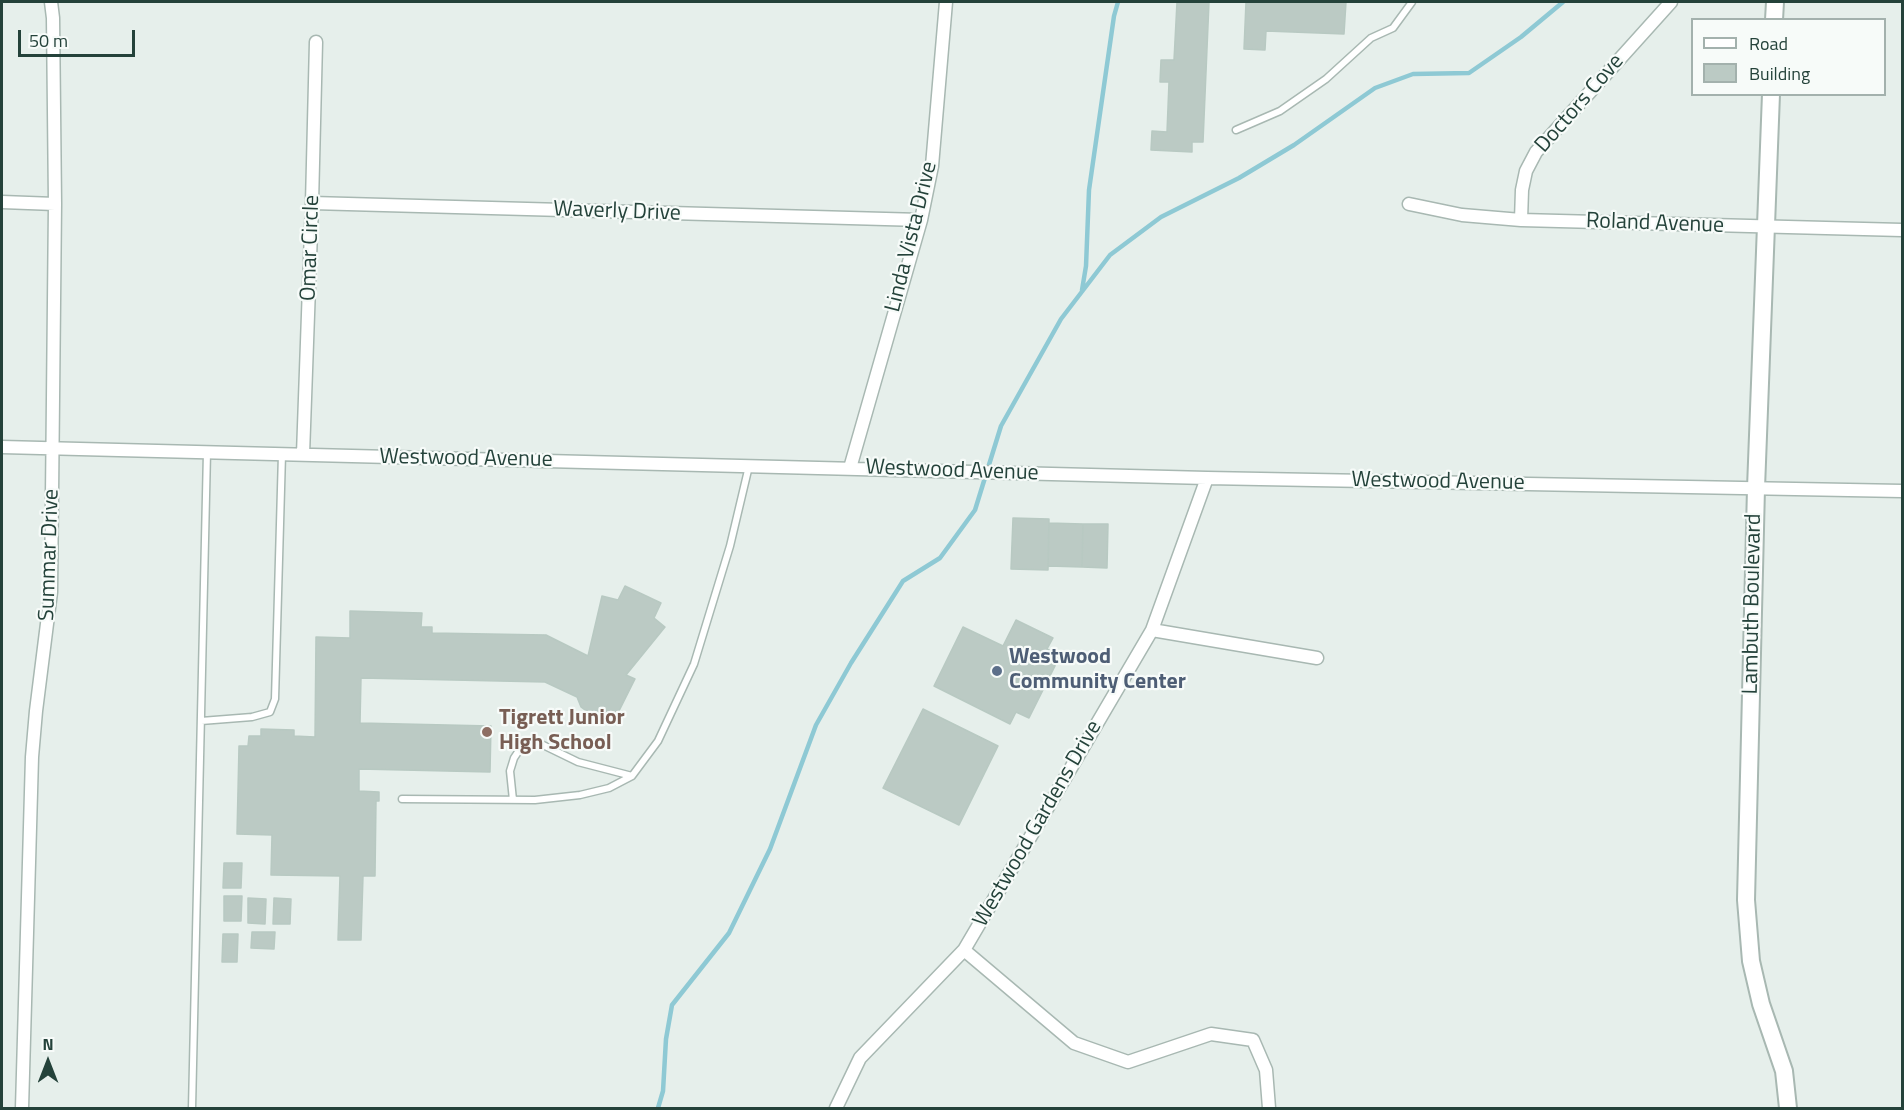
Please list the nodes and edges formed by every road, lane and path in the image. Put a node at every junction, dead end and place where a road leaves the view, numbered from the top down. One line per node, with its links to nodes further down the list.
1 (51, 2): 12 (street, Summar Drive)
2 (946, 2): 14 (street, Linda Vista Drive)
3 (1412, 2): 9 (lane)
4 (1671, 2): 15 (street, Doctors Cove)
5 (1775, 2): 6 (street)
6 (1774, 18)
7 (316, 42): 11 (street, Omar Circle)
8 (1771, 96): 16 (street, Lambuth Boulevard)
9 (1236, 130)
10 (2, 202): 12 (street)
11 (312, 203): 14 (street, Waverly Drive); 22 (street, Omar Circle)
12 (55, 204): 19 (street, Summar Drive)
13 (1409, 204): 15 (street, Roland Avenue)
14 (921, 220): 24 (street, Linda Vista Drive)
15 (1521, 220): 16 (street, Roland Avenue)
16 (1765, 228): 17 (street, Roland Avenue); 26 (street, Lambuth Boulevard)
17 (1902, 230)
18 (2, 447): 19 (street, Westwood Avenue)
19 (53, 448): 20 (street, Westwood Avenue); 35 (street, Summar Drive)
20 (207, 452): 21 (street, Westwood Avenue); 30 (lane)
21 (282, 454): 22 (street, Westwood Avenue); 30 (lane)
22 (303, 454): 23 (street, Westwood Avenue)
23 (749, 466): 24 (street, Westwood Avenue); 31 (lane)
24 (850, 468): 25 (street, Westwood Avenue)
25 (1207, 478): 26 (street, Westwood Avenue); 28 (street, Westwood Gardens Drive)
26 (1756, 488): 27 (street, Westwood Avenue); 39 (street, Lambuth Boulevard)
27 (1902, 491)
28 (1152, 630): 29 (street); 34 (street, Westwood Gardens Drive)
29 (1317, 658)
30 (201, 721): 36 (lane)
31 (632, 776): 33 (lane); 33 (lane)
32 (402, 799): 33 (lane)
33 (513, 800)
34 (964, 950): 37 (street, Westwood Gardens Drive); 38 (street)
35 (22, 1108)
36 (192, 1108)
37 (836, 1108)
38 (1269, 1108)
39 (1788, 1108)

